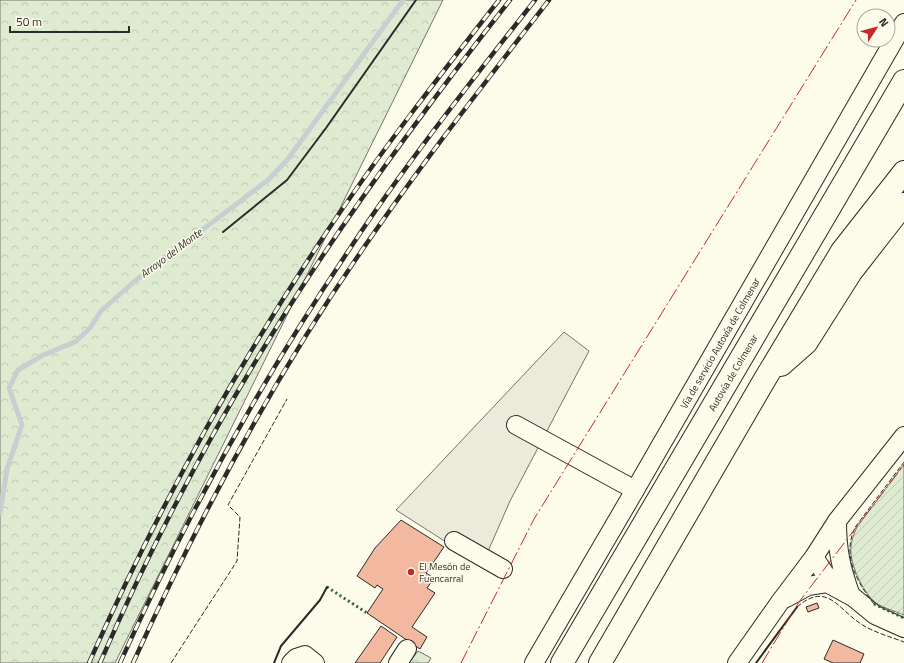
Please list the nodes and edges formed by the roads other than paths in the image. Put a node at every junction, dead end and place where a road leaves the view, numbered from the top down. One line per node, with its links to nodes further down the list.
1 (904, 23): 8 (street, Vía de servicio Autovía de Colmenar)
2 (904, 81): 19 (highway, Autovía de Colmenar)
3 (904, 172): 5 (highway)
4 (904, 204): 5 (highway)
5 (765, 379): 20 (highway)
6 (516, 425): 8 (street)
7 (904, 436): 9 (street)
8 (635, 490): 18 (street, Vía de servicio Autovía de Colmenar)
9 (837, 521): 11 (street); 13 (street)
10 (454, 541): 12 (street)
11 (814, 557): 13 (street); 14 (street)
12 (503, 569)
13 (851, 596): 14 (street); 15 (street)
14 (780, 602): 21 (street)
15 (904, 628)
16 (291, 663): 17 (street)
17 (315, 663)
18 (534, 663)
19 (562, 663)
20 (600, 663)
21 (737, 663)

